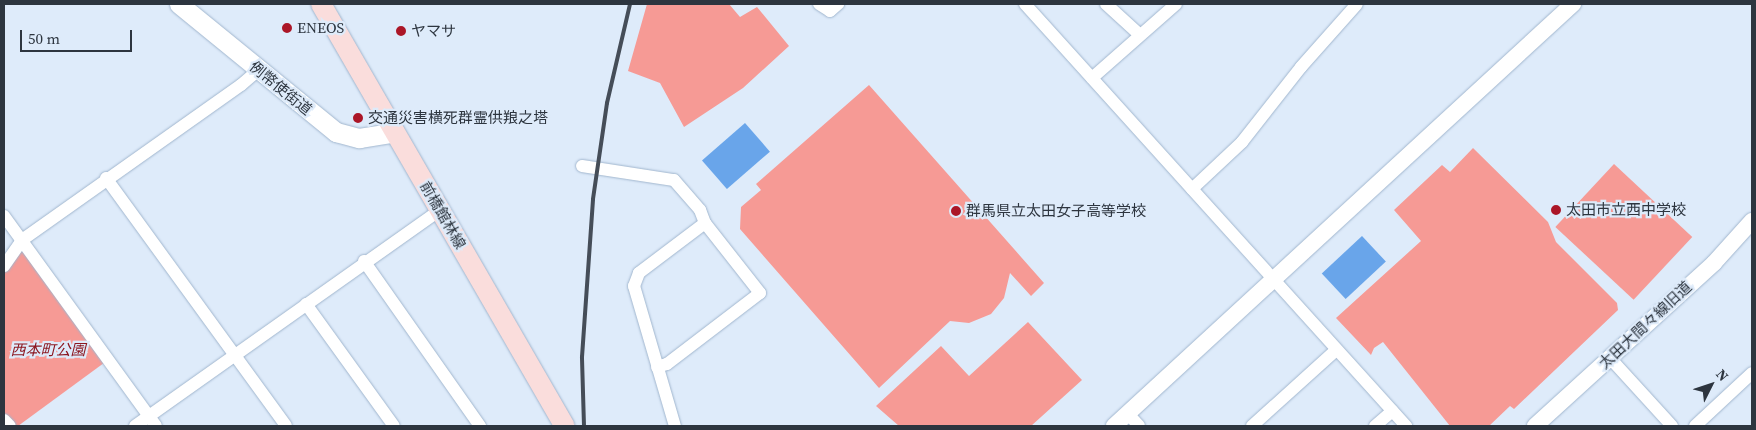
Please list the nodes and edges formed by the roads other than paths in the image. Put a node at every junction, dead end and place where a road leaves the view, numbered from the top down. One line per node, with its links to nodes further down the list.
1 (179, 4): 11 (main road, 例幣使街道)
2 (321, 4): 13 (main road, 前橋館林線)
3 (819, 4): 4 (street)
4 (838, 4)
5 (1025, 4): 12 (street)
6 (1106, 4): 10 (street)
7 (1176, 4): 10 (street)
8 (1357, 4): 16 (street)
9 (1573, 4): 24 (street)
10 (1140, 35): 12 (street)
11 (258, 70): 13 (main road, 例幣使街道); 15 (street)
12 (1092, 78): 16 (street)
13 (395, 132): 17 (main road, 前橋館林線)
14 (582, 166): 20 (street)
15 (106, 178): 21 (street); 27 (street)
16 (1192, 190): 24 (street)
17 (440, 210): 22 (street); 40 (main road, 前橋館林線)
18 (4, 216): 21 (street)
19 (1752, 221): 28 (street, 太田大間々線旧道)
20 (705, 222): 29 (street); 29 (street)
21 (22, 240): 23 (street); 34 (street)
22 (364, 261): 25 (street); 39 (street)
23 (4, 266)
24 (1272, 280): 26 (street); 32 (street)
25 (306, 304): 27 (street); 38 (street)
26 (1336, 350): 31 (street); 44 (street)
27 (234, 356): 34 (street); 37 (street)
28 (1610, 358): 47 (street, 太田大間々線旧道); 48 (street)
29 (657, 367): 41 (street)
30 (1752, 373): 49 (street)
31 (1392, 411): 45 (street); 46 (street)
32 (1128, 414): 42 (street); 43 (street)
33 (4, 420): 35 (street)
34 (153, 421): 36 (street)
35 (10, 426)
36 (135, 426)
37 (286, 426)
38 (394, 426)
39 (480, 426)
40 (565, 426)
41 (674, 426)
42 (1114, 426)
43 (1139, 426)
44 (1252, 426)
45 (1375, 426)
46 (1406, 426)
47 (1535, 426)
48 (1672, 426)
49 (1695, 426)

